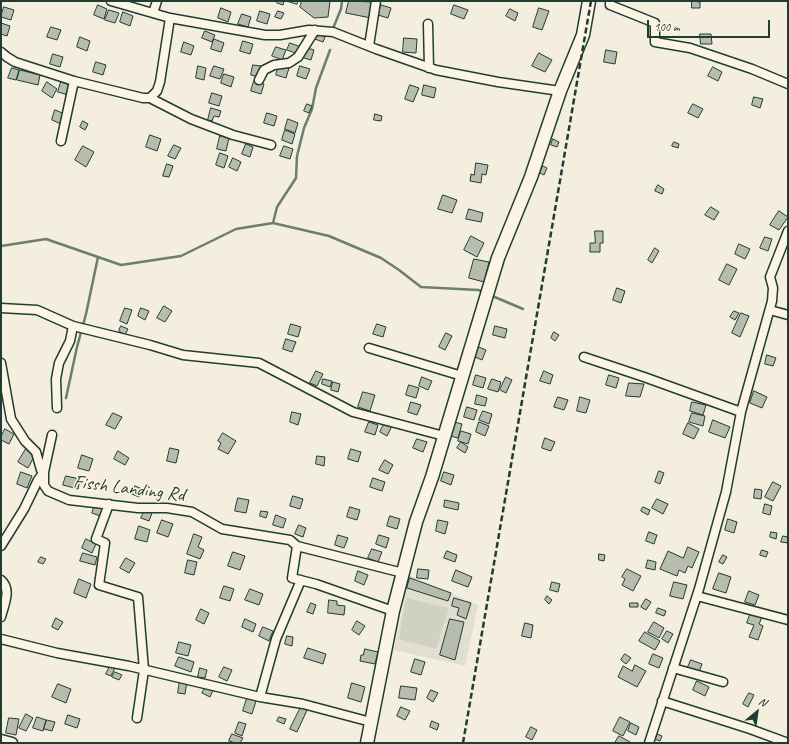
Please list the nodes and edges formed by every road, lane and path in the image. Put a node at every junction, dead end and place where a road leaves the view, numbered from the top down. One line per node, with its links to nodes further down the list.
1 (112, 1): 6 (street)
2 (157, 1): 6 (street)
3 (376, 1): 10 (street)
4 (590, 1): 16 (main road)
5 (610, 1): 15 (street)
6 (154, 13): 7 (street)
7 (170, 18): 9 (street); 17 (street)
8 (428, 24): 12 (street)
9 (315, 30): 10 (street); 13 (street)
10 (369, 46): 12 (street)
11 (1, 52): 14 (street)
12 (430, 68): 16 (street)
13 (259, 80)
14 (74, 81): 17 (street); 18 (street)
15 (788, 84)
16 (560, 90): 28 (main road)
17 (150, 98): 19 (street)
18 (61, 141)
19 (271, 145)
20 (788, 231): 22 (street)
21 (1, 308): 24 (street)
22 (770, 310): 23 (street); 30 (street)
23 (788, 315)
24 (73, 326): 29 (street); 32 (street)
25 (369, 348): 28 (street)
26 (584, 358): 30 (street)
27 (1, 364): 33 (street, Fissh Landing Rd)
28 (462, 376): 32 (main road)
29 (57, 408)
30 (741, 412): 40 (street)
31 (52, 435): 33 (street)
32 (444, 436): 37 (main road)
33 (44, 472): 34 (street, Fissh Landing Rd); 35 (street)
34 (109, 504): 36 (street, Fissh Landing Rd); 46 (street)
35 (1, 546)
36 (297, 546): 37 (street, Fissh Landing Rd); 39 (street)
37 (403, 573): 41 (main road)
38 (1, 580): 42 (street)
39 (301, 580): 41 (street); 48 (street)
40 (697, 596): 43 (street); 45 (street)
41 (393, 612): 51 (main road)
42 (1, 617)
43 (788, 620)
44 (1, 640): 46 (street)
45 (673, 668): 47 (street); 49 (street)
46 (144, 670): 48 (street); 50 (street)
47 (723, 682)
48 (260, 696): 51 (street)
49 (662, 701): 53 (street); 54 (street)
50 (136, 718)
51 (371, 722): 52 (main road)
52 (367, 743)
53 (649, 743)
54 (788, 743)

